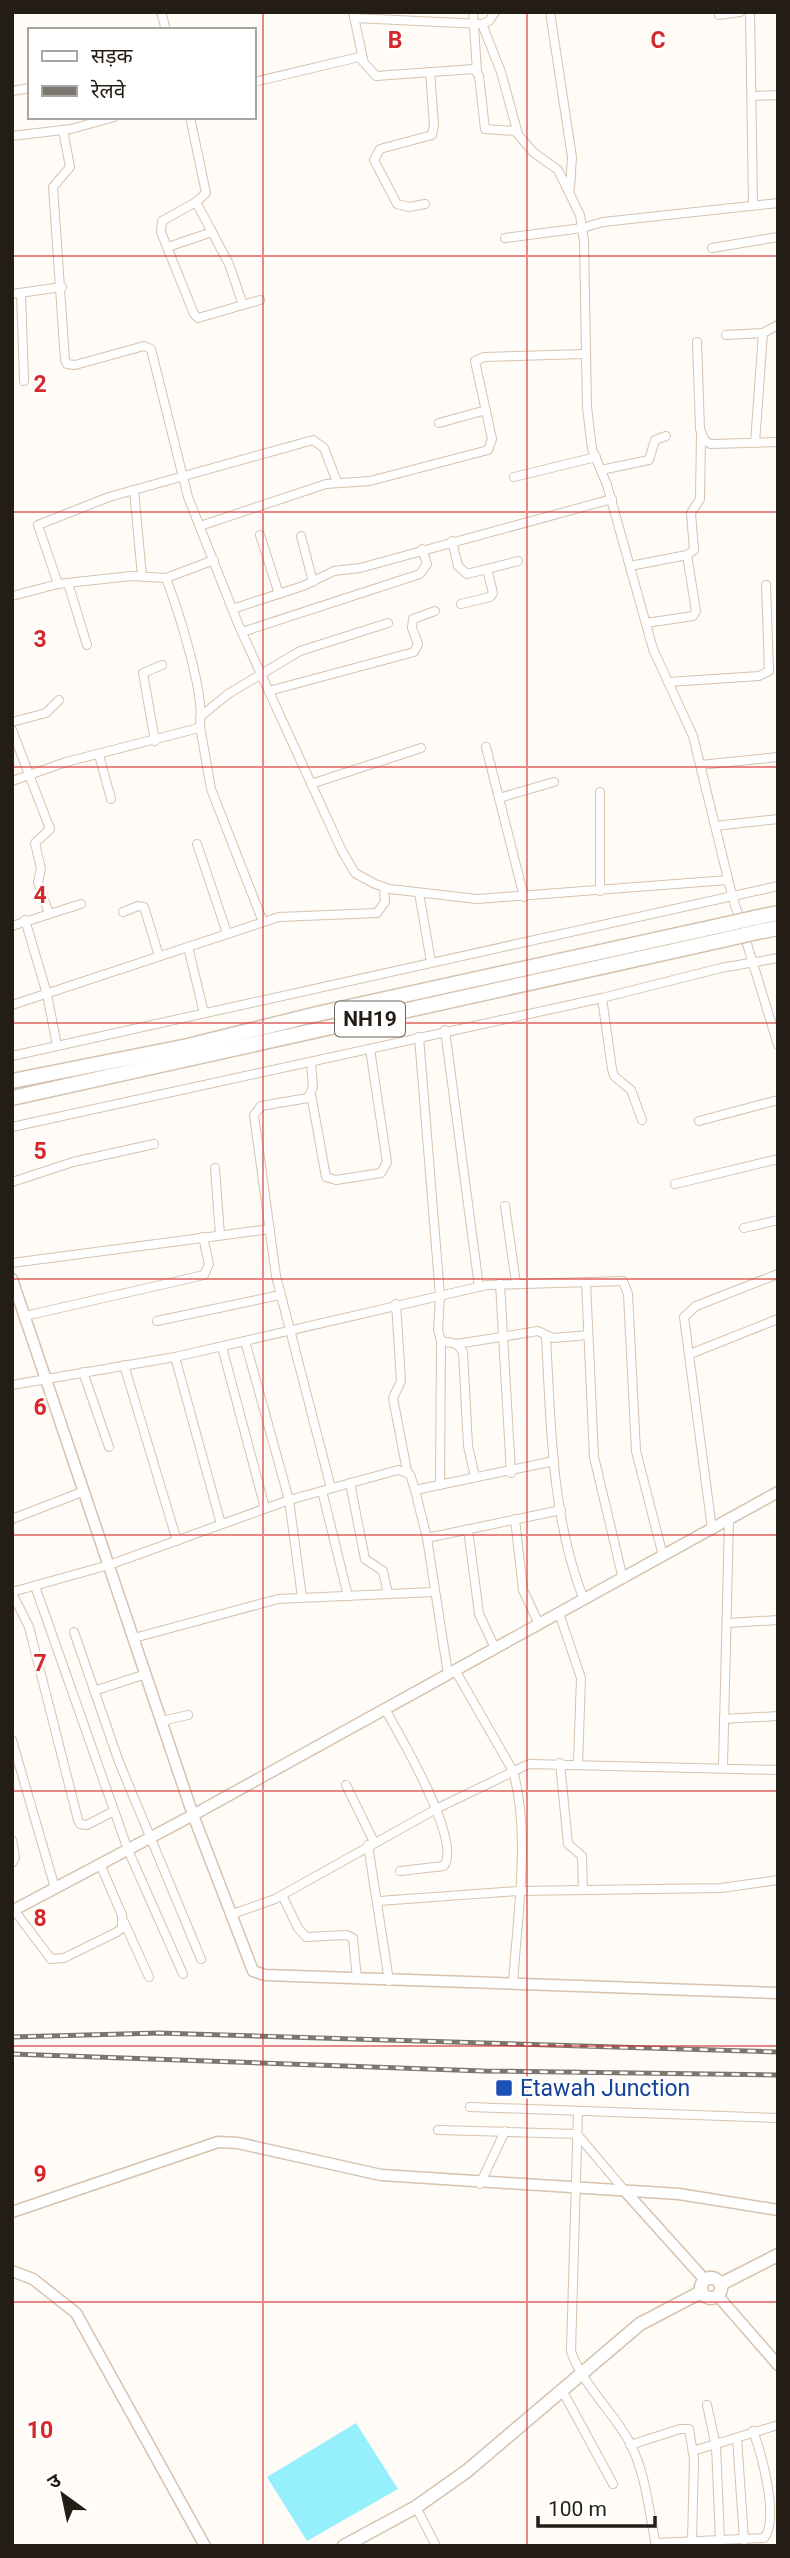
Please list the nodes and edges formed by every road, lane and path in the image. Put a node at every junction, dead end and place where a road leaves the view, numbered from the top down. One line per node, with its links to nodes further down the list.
1 (473, 12): 8 (street)
2 (495, 12): 8 (street)
3 (550, 12): 20 (street)
4 (740, 12): 7 (street)
5 (750, 12): 14 (street)
6 (353, 15): 8 (street); 9 (street)
7 (719, 15)
8 (478, 24): 10 (street); 18 (street)
9 (363, 59): 11 (street); 12 (street)
10 (477, 71): 11 (street); 18 (street)
11 (430, 72): 23 (street)
12 (256, 82)
13 (778, 95): 14 (street)
14 (753, 96): 24 (street)
15 (106, 119): 17 (street)
16 (190, 119): 21 (street)
17 (63, 130): 19 (street); 31 (street)
18 (518, 134): 20 (street)
19 (12, 136)
20 (570, 191): 25 (street)
21 (196, 202): 26 (street); 29 (street)
22 (778, 203): 24 (street)
23 (425, 204)
24 (753, 205): 25 (street)
25 (582, 228): 28 (street); 39 (street)
26 (212, 232): 29 (street); 34 (street)
27 (778, 237): 30 (street)
28 (505, 238)
29 (168, 247): 34 (street)
30 (712, 248)
31 (62, 287): 32 (street); 49 (street)
32 (17, 293): 40 (street)
33 (260, 300): 34 (street)
34 (243, 305)
35 (778, 325): 36 (street)
36 (763, 333): 37 (street); 46 (street)
37 (726, 335)
38 (697, 342): 43 (street)
39 (585, 354): 41 (street); 47 (street)
40 (24, 381)
41 (486, 410): 42 (street); 51 (street)
42 (439, 423)
43 (701, 435): 46 (street); 59 (street)
44 (666, 436): 48 (street)
45 (778, 442): 46 (street)
46 (755, 443)
47 (596, 457): 48 (street); 50 (street)
48 (601, 470): 53 (street)
49 (182, 477): 51 (street); 52 (street); 54 (street)
50 (514, 477)
51 (337, 482): 54 (street)
52 (134, 490): 64 (street); 68 (street)
53 (612, 499): 57 (street); 62 (street)
54 (200, 526): 60 (street)
55 (260, 535): 70 (street)
56 (301, 536): 66 (street)
57 (452, 541): 58 (street); 63 (street)
58 (422, 549): 66 (street); 77 (street)
59 (687, 555): 62 (street); 76 (street)
60 (214, 560): 65 (street); 73 (street)
61 (518, 561): 63 (street)
62 (630, 566): 76 (street)
63 (488, 569): 72 (street)
64 (142, 576): 65 (street); 67 (street)
65 (166, 578): 85 (street)
66 (313, 582): 70 (street)
67 (68, 583): 68 (street); 78 (street)
68 (58, 584): 71 (street)
69 (766, 585): 81 (street)
70 (279, 594): 73 (street)
71 (12, 596)
72 (461, 604)
73 (232, 609): 77 (street)
74 (435, 611): 82 (street)
75 (388, 623): 80 (street)
76 (646, 623): 81 (street)
77 (242, 632): 80 (street)
78 (87, 645)
79 (162, 665): 87 (street)
80 (261, 674): 82 (street); 85 (street)
81 (668, 682): 92 (street)
82 (269, 691): 96 (street)
83 (59, 699): 84 (street)
84 (12, 722)
85 (200, 722): 87 (street); 115 (street)
86 (12, 730): 93 (street)
87 (155, 741): 90 (street)
88 (486, 747): 98 (street)
89 (421, 748): 96 (street)
90 (99, 755): 93 (street); 99 (street)
91 (778, 757): 92 (street)
92 (700, 765): 101 (street)
93 (29, 774): 94 (street); 113 (street)
94 (12, 781)
95 (554, 782): 98 (street)
96 (312, 784): 105 (street)
97 (600, 792): 106 (street)
98 (499, 797): 109 (street)
99 (111, 799)
100 (778, 820): 101 (street)
101 (715, 826): 103 (street)
102 (197, 844): 120 (street)
103 (728, 880): 106 (street); 108 (street)
104 (778, 886): 108 (street)
105 (384, 887): 107 (street); 115 (street)
106 (600, 891): 109 (street)
107 (419, 893): 109 (street); 124 (street)
108 (732, 895): 124 (street); 125 (street)
109 (524, 897)
110 (81, 904): 113 (street)
111 (122, 912): 122 (street)
112 (778, 913): 116 (highway, NH19)
113 (49, 914): 114 (street)
114 (25, 920): 117 (street); 126 (street)
115 (263, 922): 120 (street)
116 (756, 925): 118 (highway, NH19); 119 (highway, NH19, bridge)
117 (12, 926)
118 (778, 928)
119 (725, 932): 139 (highway, NH19); 141 (highway, NH19)
120 (227, 933): 121 (street)
121 (188, 947): 122 (street); 131 (street)
122 (159, 956): 126 (street)
123 (778, 958): 125 (street)
124 (431, 962): 131 (street)
125 (754, 964): 127 (street); 130 (street)
126 (47, 994): 128 (street); 135 (street)
127 (603, 998): 132 (street); 143 (street)
128 (12, 1005)
129 (778, 1010): 130 (street)
130 (768, 1012): 134 (street)
131 (204, 1013): 135 (street)
132 (445, 1030): 133 (street); 163 (street)
133 (419, 1037): 136 (street); 166 (street)
134 (778, 1045)
135 (57, 1046): 137 (street)
136 (369, 1049): 138 (street); 140 (street)
137 (12, 1056)
138 (311, 1063): 140 (street); 145 (street)
139 (12, 1081)
140 (311, 1094): 154 (street)
141 (12, 1098)
142 (778, 1100): 144 (street)
143 (642, 1121)
144 (699, 1121)
145 (12, 1127)
146 (154, 1144): 149 (street)
147 (778, 1159): 150 (street)
148 (215, 1168): 155 (street)
149 (12, 1182)
150 (675, 1184)
151 (505, 1206): 161 (street)
152 (778, 1220): 153 (street)
153 (744, 1228)
154 (270, 1229): 155 (street); 165 (street)
155 (220, 1235): 156 (street)
156 (204, 1237): 157 (street); 168 (street)
157 (12, 1263)
158 (778, 1274): 179 (street)
159 (12, 1279): 164 (street)
160 (586, 1282): 161 (street); 173 (street); 208 (street)
161 (516, 1283): 162 (street)
162 (500, 1284): 163 (street); 172 (street)
163 (479, 1287): 166 (street)
164 (15, 1292): 168 (street)
165 (280, 1296): 170 (street); 171 (street)
166 (440, 1296): 167 (street); 176 (street)
167 (396, 1304): 171 (street); 187 (street)
168 (25, 1316): 183 (street)
169 (778, 1319): 179 (street)
170 (157, 1321)
171 (289, 1328): 175 (street); 192 (street)
172 (503, 1335): 174 (street); 177 (street); 188 (street)
173 (588, 1335): 174 (street); 210 (street)
174 (546, 1337): 186 (street)
175 (245, 1341): 178 (street); 197 (street)
176 (441, 1341): 177 (street); 191 (street)
177 (457, 1344): 189 (street)
178 (222, 1347): 180 (street); 198 (street)
179 (690, 1354): 205 (street)
180 (175, 1357): 181 (street); 203 (street)
181 (124, 1366): 182 (street); 207 (street)
182 (83, 1372): 183 (street); 185 (street)
183 (44, 1377): 184 (street); 195 (street)
184 (12, 1385)
185 (108, 1447)
186 (554, 1461): 188 (street); 199 (street)
187 (407, 1471): 190 (street); 193 (street)
188 (511, 1473): 189 (street)
189 (475, 1477): 191 (street)
190 (350, 1483): 192 (street); 214 (street)
191 (440, 1485): 193 (street)
192 (331, 1488): 194 (street)
193 (415, 1490): 206 (street)
194 (322, 1491): 197 (street); 215 (street)
195 (82, 1492): 200 (street); 209 (street)
196 (778, 1492): 202 (street)
197 (289, 1500): 198 (street); 216 (street)
198 (265, 1508): 203 (street)
199 (561, 1510): 201 (street); 217 (street)
200 (12, 1519)
201 (515, 1519): 204 (street); 221 (street)
202 (729, 1520): 205 (street); 220 (street)
203 (221, 1524): 207 (street)
204 (468, 1529): 206 (street); 224 (street)
205 (712, 1529): 208 (street)
206 (427, 1538): 212 (street)
207 (177, 1541): 209 (street)
208 (663, 1556): 210 (street)
209 (109, 1565): 211 (street); 223 (street)
210 (623, 1578): 217 (street)
211 (35, 1586): 213 (street); 241 (street)
212 (433, 1592): 214 (street); 225 (street)
213 (12, 1593): 241 (street)
214 (388, 1594): 215 (street)
215 (348, 1596): 216 (street)
216 (302, 1597): 223 (street)
217 (584, 1600): 218 (street)
218 (559, 1613): 221 (street); 235 (street)
219 (778, 1620): 220 (street)
220 (728, 1623): 231 (street)
221 (539, 1624): 224 (street)
222 (74, 1632): 227 (street)
223 (134, 1638): 226 (street)
224 (495, 1648): 225 (street)
225 (451, 1672): 228 (street); 238 (street)
226 (146, 1674): 227 (street); 232 (street)
227 (94, 1691): 243 (street)
228 (385, 1709): 240 (street); 242 (street)
229 (188, 1715): 232 (street)
230 (778, 1716): 231 (street)
231 (724, 1719): 236 (street)
232 (162, 1721): 242 (street)
233 (12, 1740): 251 (street)
234 (559, 1763): 235 (street); 238 (street); 252 (street)
235 (578, 1764): 236 (street)
236 (723, 1766): 237 (street)
237 (778, 1770)
238 (513, 1771): 240 (street); 253 (street)
239 (346, 1785): 245 (street)
240 (438, 1808): 245 (street); 249 (street)
241 (114, 1811): 246 (street)
242 (193, 1815): 243 (street); 257 (street)
243 (152, 1837): 246 (street); 259 (street)
244 (12, 1840): 247 (street)
245 (371, 1844): 254 (street); 255 (street)
246 (128, 1850): 248 (street); 260 (street)
247 (12, 1863)
248 (100, 1864): 251 (street); 258 (street)
249 (400, 1871)
250 (778, 1880): 252 (street)
251 (55, 1888): 256 (street)
252 (583, 1890): 253 (street)
253 (518, 1891): 255 (street); 264 (street)
254 (282, 1895): 257 (street); 262 (street)
255 (379, 1901): 263 (street)
256 (13, 1910): 258 (street)
257 (230, 1915): 262 (street)
258 (124, 1922): 261 (street)
259 (201, 1959)
260 (183, 1974)
261 (149, 1977)
262 (357, 1979): 263 (street)
263 (388, 1981): 264 (street)
264 (513, 1984): 265 (street)
265 (778, 1993)
266 (470, 2107): 267 (street)
267 (578, 2111): 268 (street); 271 (street)
268 (778, 2119)
269 (438, 2130): 270 (street)
270 (505, 2131): 271 (street); 272 (street)
271 (578, 2134): 273 (street); 274 (street)
272 (480, 2183): 273 (street); 276 (street)
273 (575, 2189): 274 (street); 282 (street)
274 (625, 2191): 275 (street); 279 (street)
275 (778, 2210)
276 (12, 2212)
277 (778, 2255): 280 (main road)
278 (12, 2271): 298 (street)
279 (703, 2286): 280 (main road); 282 (main road)
280 (720, 2290): 281 (street)
281 (778, 2365)
282 (582, 2373): 283 (main road); 288 (street)
283 (562, 2390): 291 (street); 292 (main road)
284 (707, 2405): 289 (street)
285 (778, 2425): 286 (street)
286 (753, 2431): 287 (street); 294 (street)
287 (737, 2438): 289 (street); 294 (street)
288 (630, 2445): 290 (street); 297 (street)
289 (716, 2446): 290 (street); 293 (street)
290 (694, 2451): 296 (street)
291 (613, 2484)
292 (416, 2507): 295 (main road); 300 (street)
293 (720, 2540): 294 (street); 296 (street)
294 (744, 2540)
295 (363, 2541): 299 (main road)
296 (692, 2541): 297 (street)
297 (655, 2544)
298 (205, 2546)
299 (344, 2546)
300 (436, 2546)

